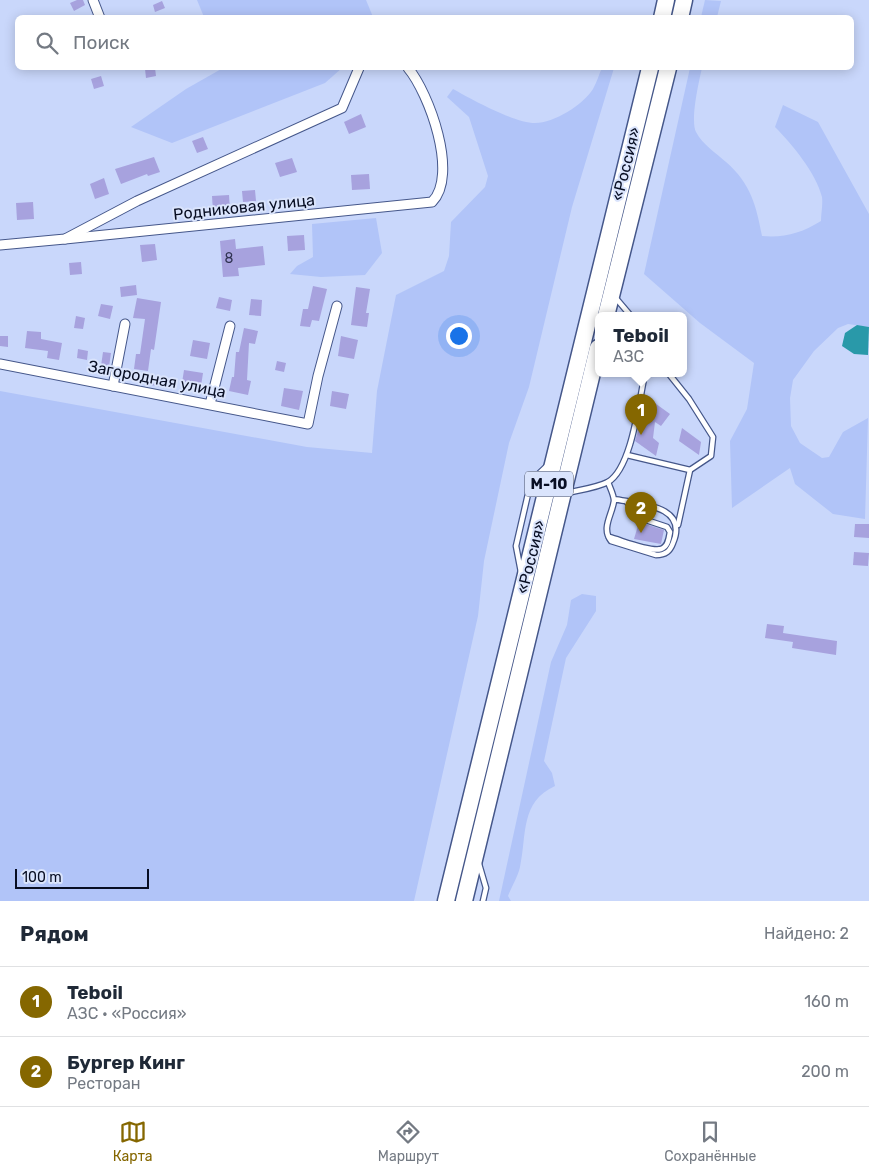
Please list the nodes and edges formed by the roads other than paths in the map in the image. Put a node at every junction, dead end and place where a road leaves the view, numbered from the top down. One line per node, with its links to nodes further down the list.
1 (93, 0): 4 (street)
2 (666, 0): 5 (highway)
3 (684, 0): 6 (highway)
4 (99, 15)
5 (663, 15)
6 (681, 15)
7 (358, 70): 11 (street)
8 (409, 70): 11 (street, Родниковая улица)
9 (650, 70): 34 (highway, «Россия» / М-10)
10 (668, 70): 13 (highway, «Россия»)
11 (65, 239): 12 (street, Родниковая улица)
12 (0, 246)
13 (612, 293): 15 (highway, «Россия»); 16 (lane)
14 (337, 306): 24 (street, Загородная улица)
15 (607, 312)
16 (628, 312)
17 (125, 324): 23 (street)
18 (230, 326): 24 (street)
19 (595, 361): 28 (highway, «Россия» / М-10)
20 (0, 364): 23 (street, Загородная улица)
21 (644, 377): 25 (lane)
22 (672, 377): 26 (lane)
23 (113, 386): 24 (street, Загородная улица)
24 (210, 404)
25 (627, 455): 26 (lane); 27 (lane)
26 (690, 470): 31 (lane)
27 (608, 482): 28 (lane); 29 (lane)
28 (563, 494): 33 (highway, «Россия» / М-10)
29 (614, 500): 30 (lane); 32 (lane)
30 (627, 502): 31 (lane); 32 (lane)
31 (677, 529): 32 (lane)
32 (608, 536)
33 (476, 853): 35 (highway, «Россия» / М-10); 36 (lane)
34 (446, 901)
35 (464, 901)
36 (483, 901)

